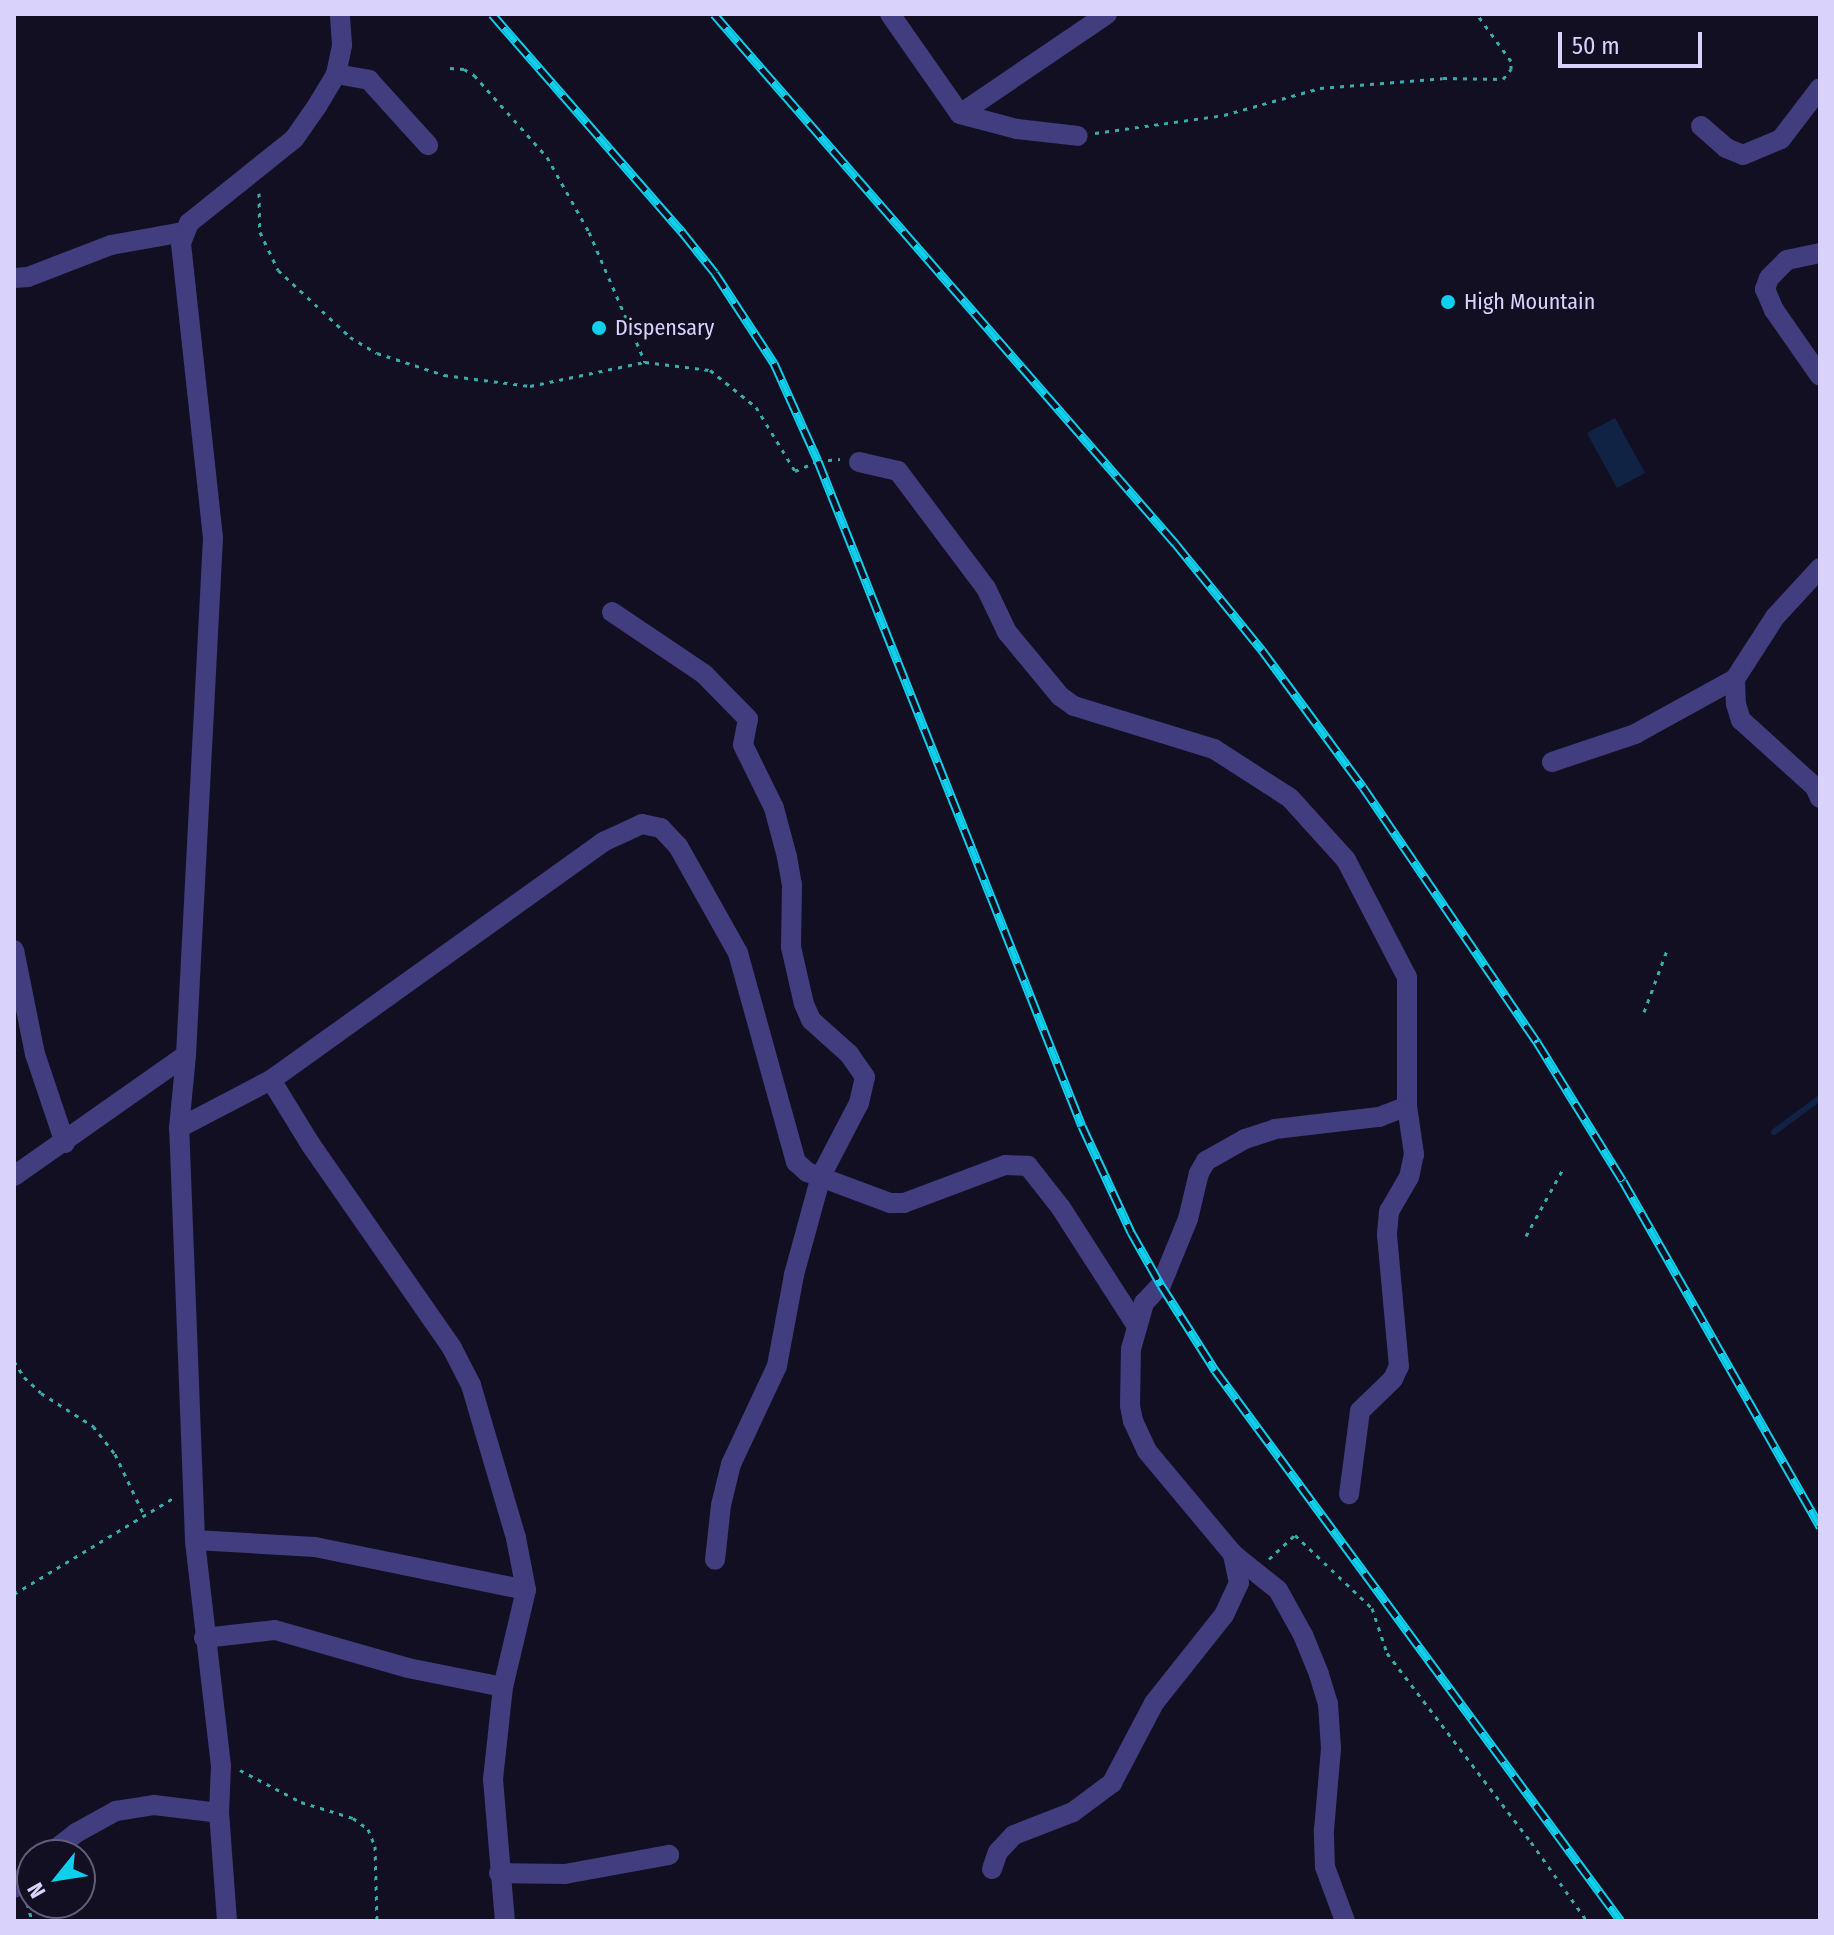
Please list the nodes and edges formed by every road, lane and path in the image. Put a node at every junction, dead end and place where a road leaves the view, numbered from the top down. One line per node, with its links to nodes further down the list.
1 (340, 14): 6 (street)
2 (890, 14): 8 (street)
3 (1107, 14): 8 (street)
4 (1477, 14): 10 (path)
5 (450, 68): 16 (path)
6 (336, 74): 11 (street); 12 (street)
7 (1820, 88): 9 (street)
8 (960, 114): 10 (street)
9 (1701, 126)
10 (1078, 136)
11 (428, 145)
12 (259, 168): 13 (street); 16 (path)
13 (183, 232): 15 (street); 27 (street)
14 (1820, 253): 17 (street)
15 (14, 278)
16 (645, 362): 18 (path)
17 (1820, 376)
18 (859, 462): 29 (street)
19 (1820, 568): 21 (street)
20 (612, 612): 34 (street)
21 (1735, 679): 22 (street); 23 (street)
22 (1552, 762)
23 (1820, 798)
24 (14, 950): 31 (street)
25 (1667, 950): 26 (path)
26 (1644, 1012)
27 (186, 1055): 30 (street); 31 (street)
28 (271, 1080): 30 (street); 34 (street); 45 (street)
29 (1407, 1106): 36 (street); 39 (street)
30 (179, 1128): 38 (street)
31 (65, 1143): 33 (street)
32 (1563, 1169): 35 (path)
33 (14, 1176)
34 (821, 1176): 36 (street); 43 (street)
35 (1526, 1236)
36 (1136, 1325): 42 (street)
37 (14, 1361): 40 (path)
38 (194, 1485): 40 (path); 41 (street)
39 (1349, 1494)
40 (144, 1515): 46 (path)
41 (195, 1540): 45 (street); 47 (street)
42 (1233, 1554): 44 (street); 53 (street)
43 (715, 1560)
44 (1257, 1572): 58 (street); 59 (path)
45 (526, 1590): 48 (street)
46 (14, 1594)
47 (204, 1638): 48 (street); 49 (street)
48 (503, 1687): 54 (street)
49 (221, 1766): 50 (street); 56 (path)
50 (219, 1813): 51 (street); 55 (street)
51 (68, 1839)
52 (669, 1855): 54 (street)
53 (992, 1869)
54 (499, 1873): 57 (street)
55 (227, 1921)
56 (377, 1921)
57 (505, 1921)
58 (1345, 1921)
59 (1587, 1921)

